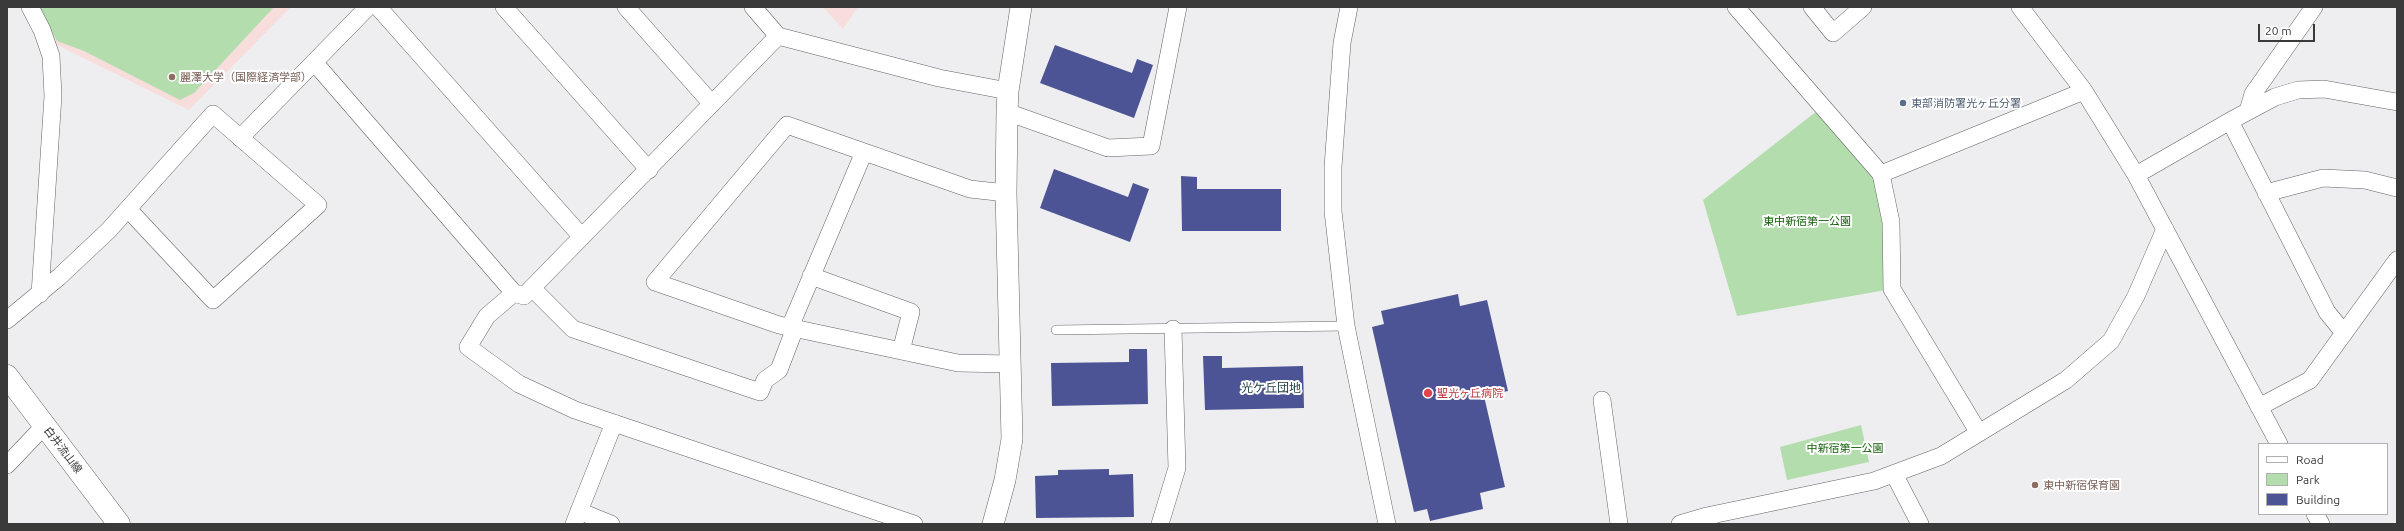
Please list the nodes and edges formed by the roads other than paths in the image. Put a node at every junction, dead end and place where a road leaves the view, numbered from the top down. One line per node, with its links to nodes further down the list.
1 (30, 7): 39 (street)
2 (368, 7): 16 (street)
3 (378, 7): 34 (street)
4 (504, 7): 26 (street)
5 (626, 7): 20 (street)
6 (752, 7): 15 (street)
7 (1021, 7): 17 (street)
8 (1178, 7): 22 (street)
9 (1349, 7): 41 (street)
10 (1812, 7): 11 (street)
11 (1863, 7)
12 (2020, 7): 18 (street)
13 (2314, 7): 21 (street)
14 (1739, 8): 27 (street)
15 (778, 36): 17 (street); 20 (street)
16 (314, 62): 24 (street); 38 (street)
17 (1008, 91): 22 (street)
18 (2084, 91): 27 (street); 28 (street)
19 (2397, 102): 21 (street)
20 (712, 104): 26 (street)
21 (2248, 111): 23 (street)
22 (1007, 112): 30 (street)
23 (2230, 121): 28 (street); 31 (street)
24 (240, 138): 32 (street); 32 (street)
25 (864, 152): 30 (street); 36 (street); 42 (street)
26 (649, 170): 34 (street)
27 (1881, 174): 53 (street)
28 (2136, 174): 33 (street)
29 (2397, 188): 31 (street)
30 (1006, 193): 47 (street)
31 (2266, 193): 45 (street)
32 (128, 209): 39 (street)
33 (2165, 229): 50 (street); 53 (street)
34 (582, 237): 37 (street)
35 (2397, 260): 45 (street)
36 (812, 276): 42 (street); 46 (street)
37 (532, 288): 38 (street); 42 (street)
38 (514, 292): 51 (street)
39 (40, 294): 40 (street)
40 (7, 320)
41 (1346, 326): 43 (lane); 65 (street)
42 (792, 327): 46 (street)
43 (1173, 329): 44 (lane); 64 (street)
44 (1056, 330)
45 (2344, 333): 50 (street)
46 (901, 351): 47 (street)
47 (1011, 364): 63 (street)
48 (7, 376): 52 (main road, 白井流山線)
49 (1602, 400): 66 (street)
50 (2259, 407): 54 (street)
51 (614, 423): 58 (street); 62 (street)
52 (45, 425): 55 (street); 60 (main road, 白井流山線)
53 (1979, 433): 56 (street)
54 (2277, 443)
55 (7, 465)
56 (1894, 474): 59 (street); 68 (street)
57 (2316, 515): 69 (street)
58 (576, 518): 61 (street)
59 (1708, 520): 67 (street)
60 (119, 524)
61 (611, 524)
62 (914, 524)
63 (993, 524)
64 (1160, 524)
65 (1386, 524)
66 (1619, 524)
67 (1680, 524)
68 (1920, 524)
69 (2321, 524)

